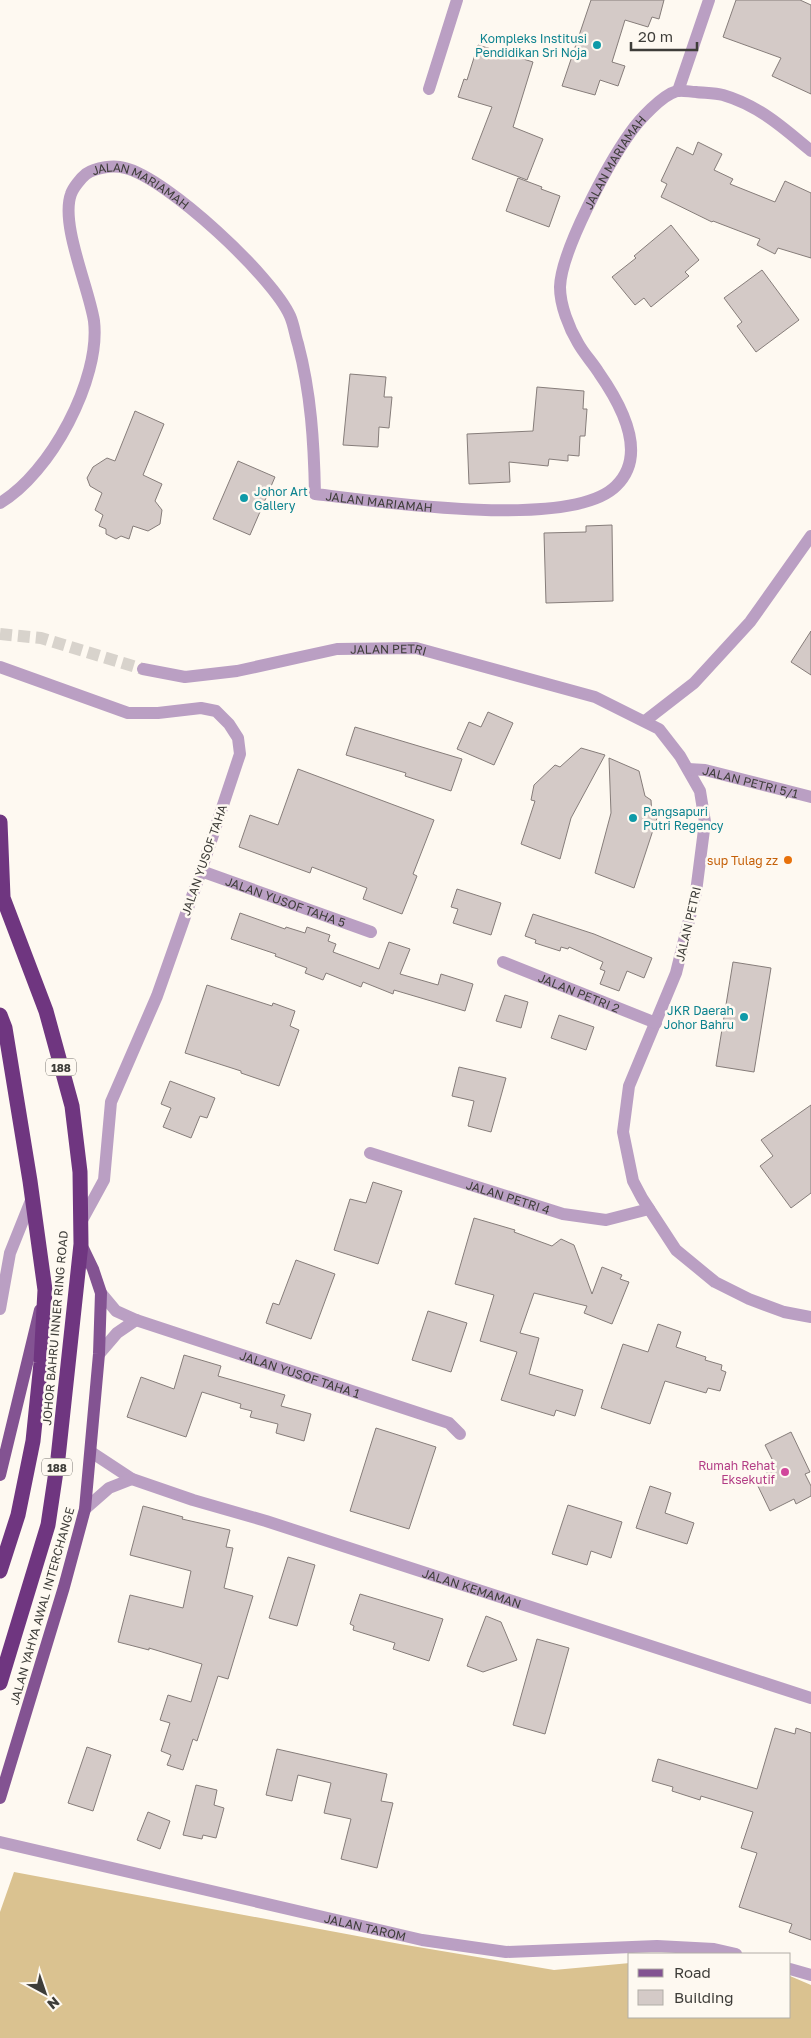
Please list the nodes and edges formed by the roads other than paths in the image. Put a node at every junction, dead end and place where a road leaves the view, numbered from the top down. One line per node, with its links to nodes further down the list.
1 (456, 0): 3 (street)
2 (710, 0): 4 (street)
3 (429, 89)
4 (678, 91): 5 (street); 6 (street, JALAN MARIAMAH)
5 (811, 151)
6 (0, 503)
7 (811, 536): 10 (street)
8 (0, 667): 14 (street, JALAN YUSOF TAHA)
9 (143, 669): 10 (street, JALAN PETRI)
10 (645, 721): 11 (street, JALAN PETRI)
11 (688, 769): 12 (street, JALAN PETRI 5/1); 19 (street, JALAN PETRI)
12 (811, 797)
13 (0, 822): 15 (highway, JOHOR BAHRU INNER RING ROAD)
14 (201, 871): 16 (street, JALAN YUSOF TAHA 5); 23 (street, JALAN YUSOF TAHA)
15 (2, 893): 23 (highway, JOHOR BAHRU INNER RING ROAD / 188)
16 (371, 932)
17 (503, 962): 19 (street, JALAN PETRI 2)
18 (0, 1015): 21 (highway, JOHOR BAHRU INNER RING ROAD / 188)
19 (656, 1023): 22 (street, JALAN PETRI)
20 (370, 1153): 22 (street, JALAN PETRI 4)
21 (32, 1198): 25 (highway, JOHOR BAHRU INNER RING ROAD / 188); 27 (street)
22 (649, 1209): 28 (street, JALAN PETRI)
23 (80, 1224): 24 (highway, JOHOR BAHRU INNER RING ROAD / 188)
24 (80, 1244): 26 (main road, JALAN YAHYA AWAL INTERCHANGE); 37 (highway, JOHOR BAHRU INNER RING ROAD / 188)
25 (45, 1290): 33 (main road); 36 (highway, JOHOR BAHRU INNER RING ROAD / 188)
26 (101, 1293): 29 (street, JALAN YUSOF TAHA 1); 30 (main road, JALAN YAHYA AWAL INTERCHANGE)
27 (0, 1309)
28 (811, 1317)
29 (136, 1320): 30 (street); 31 (street, JALAN YUSOF TAHA 1)
30 (99, 1354): 32 (main road, JALAN YAHYA AWAL INTERCHANGE)
31 (460, 1434)
32 (91, 1452): 34 (street, JALAN KEMAMAN); 35 (main road, JALAN YAHYA AWAL INTERCHANGE)
33 (0, 1476)
34 (132, 1479): 35 (street); 38 (street, JALAN KEMAMAN)
35 (85, 1509): 39 (main road, JALAN YAHYA AWAL INTERCHANGE)
36 (0, 1571)
37 (0, 1683)
38 (811, 1698)
39 (0, 1798)
40 (0, 1842): 41 (street, JALAN TAROM)
41 (732, 1953)
42 (791, 1969): 43 (street)
43 (811, 1976)

